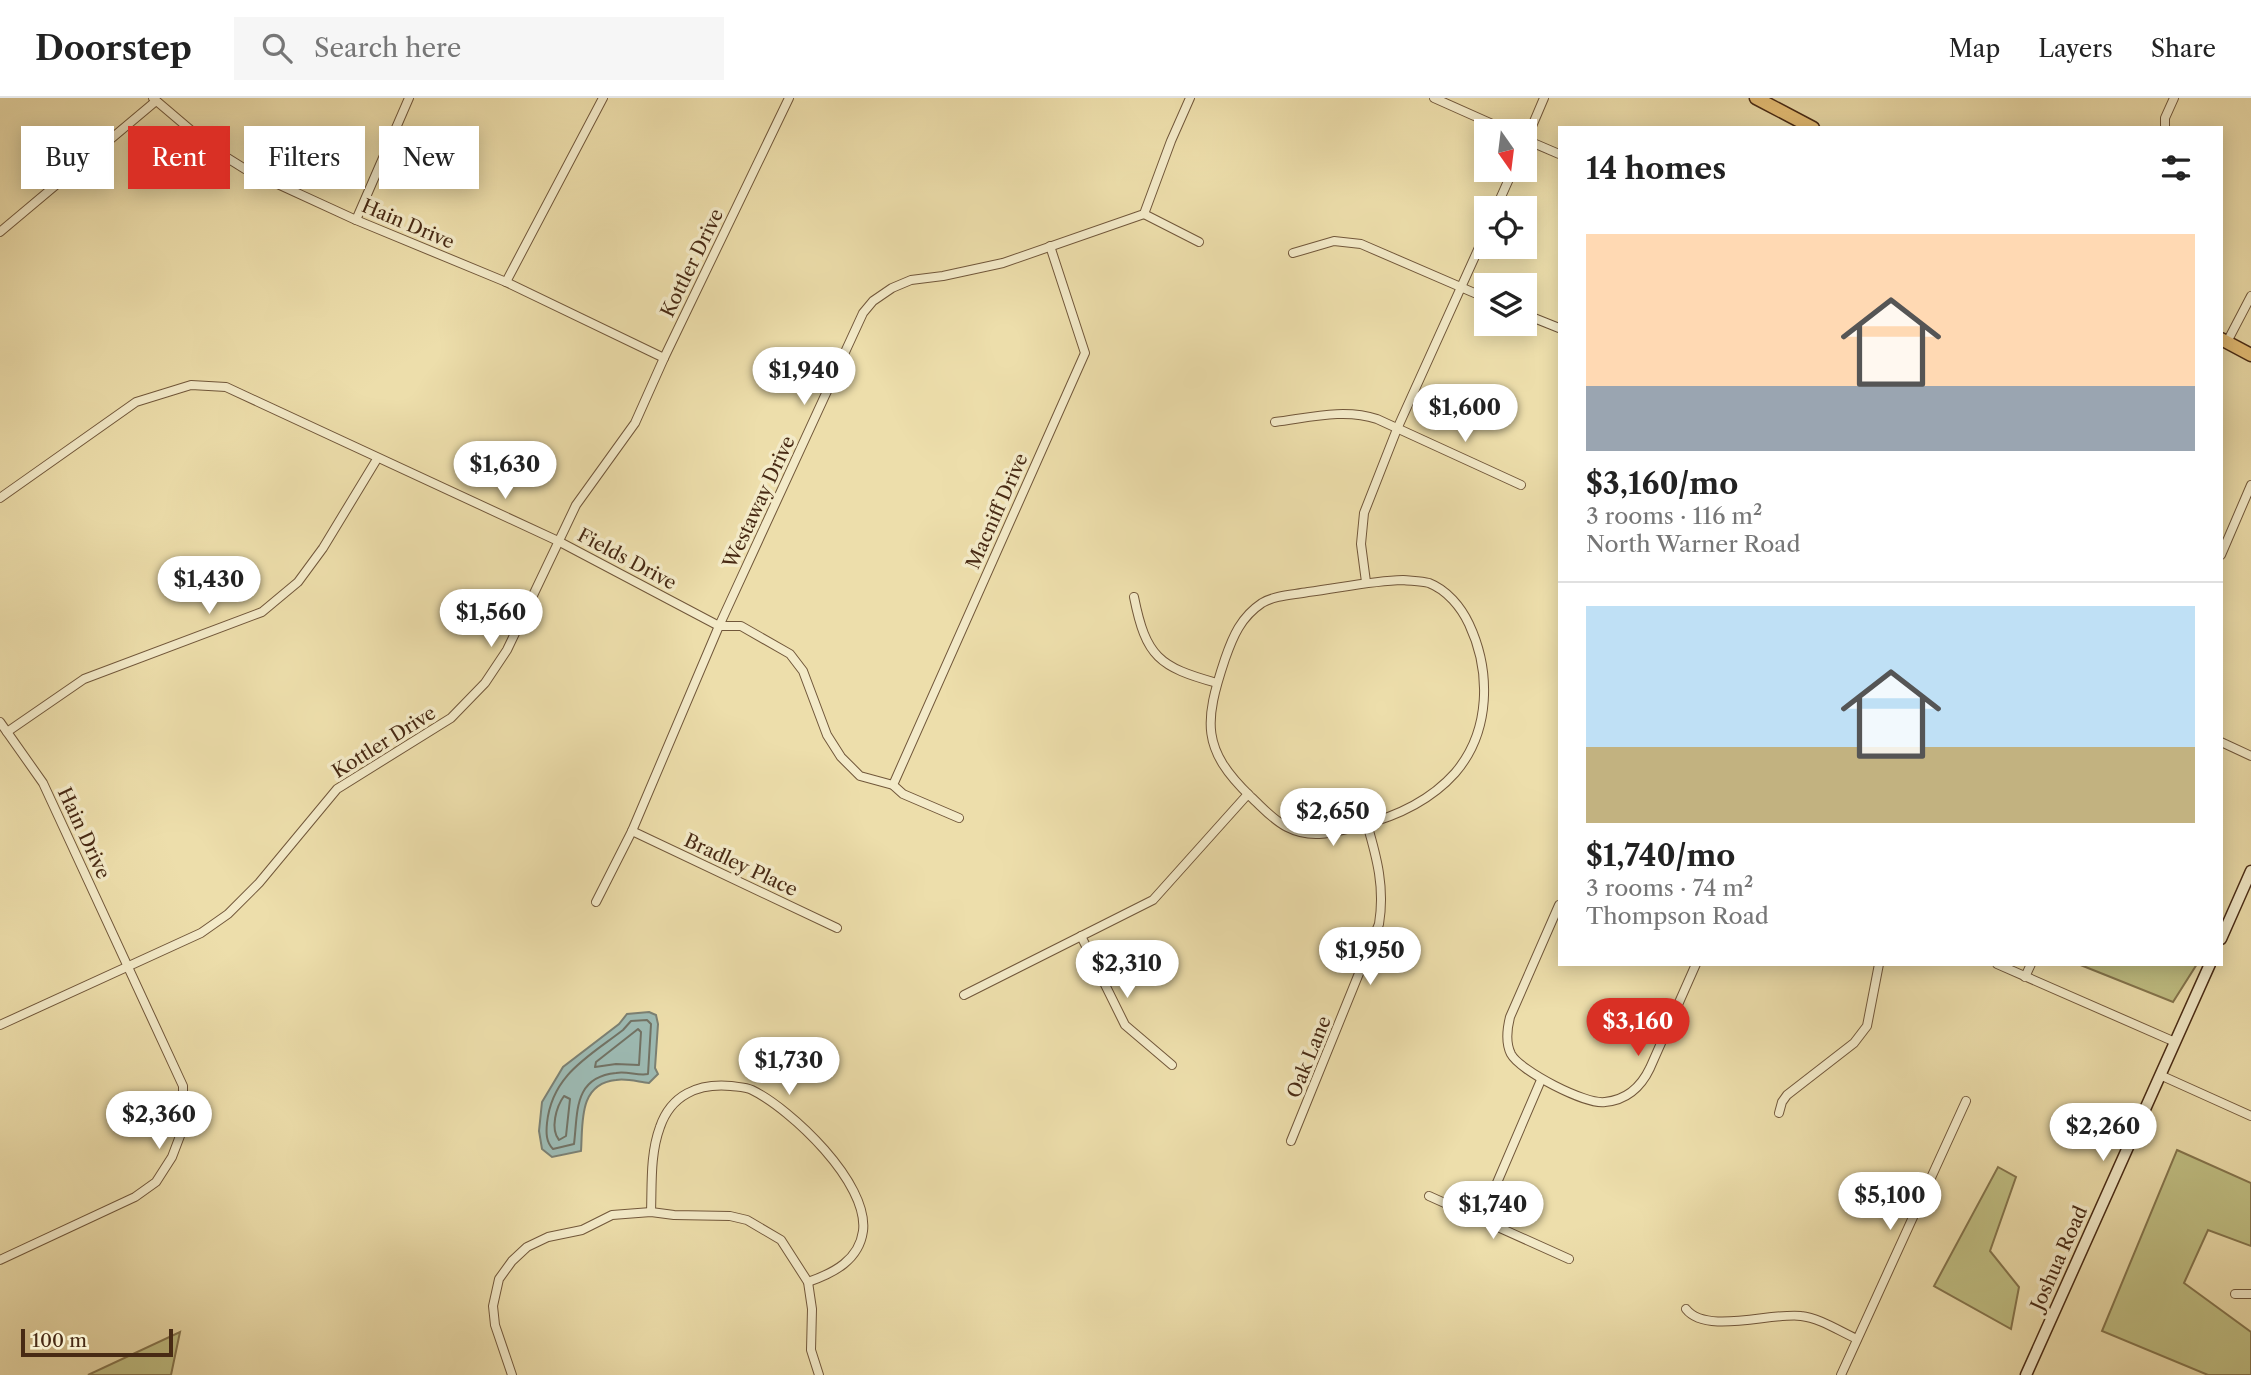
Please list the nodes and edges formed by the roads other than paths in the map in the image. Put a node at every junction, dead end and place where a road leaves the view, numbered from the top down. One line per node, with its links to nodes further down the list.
1 (409, 98): 17 (street)
2 (603, 98): 23 (street)
3 (789, 98): 31 (street, Kottler Drive)
4 (1190, 98): 16 (street)
5 (1434, 98): 10 (street)
6 (1544, 98): 11 (street)
7 (1756, 98): 12 (main road)
8 (2174, 98): 13 (street)
9 (155, 99): 17 (street, Hain Drive); 18 (street)
10 (1481, 119)
11 (1535, 119)
12 (1809, 126)
13 (2165, 126)
14 (1537, 146): 15 (street)
15 (1558, 154)
16 (1144, 214): 19 (street); 20 (street, Westaway Drive)
17 (356, 220): 23 (street, Hain Drive)
18 (0, 232)
19 (1199, 242)
20 (1050, 246): 42 (street, Westaway Drive); 48 (street, Macniff Drive)
21 (1293, 253): 24 (street)
22 (1474, 258): 24 (street)
23 (506, 282): 31 (street, Hain Drive)
24 (1461, 287): 25 (street); 33 (street)
25 (1474, 293)
26 (2251, 296): 29 (street)
27 (1537, 319): 28 (street)
28 (1558, 328)
29 (2224, 341): 30 (main road)
30 (2251, 355)
31 (664, 358): 38 (street, Kottler Drive)
32 (1275, 422): 33 (street)
33 (1397, 429): 35 (street); 40 (street)
34 (377, 459): 37 (street, Fields Drive); 38 (street, Fields Drive); 45 (street)
35 (1521, 485)
36 (2251, 485): 39 (street)
37 (0, 498)
38 (558, 541): 42 (street, Fields Drive); 59 (street, Kottler Drive)
39 (2223, 550)
40 (1366, 582): 43 (street); 51 (street)
41 (1134, 597): 43 (street)
42 (719, 626): 48 (street, Fields Drive); 52 (street, Westaway Drive)
43 (1217, 683): 49 (street)
44 (0, 722): 45 (street, Hain Drive)
45 (7, 732): 59 (street, Hain Drive)
46 (2223, 743): 47 (street)
47 (2251, 756)
48 (893, 785): 50 (street, Fields Drive)
49 (1248, 794): 51 (street); 58 (street)
50 (959, 818)
51 (1367, 824): 75 (street, Oak Lane)
52 (632, 831): 54 (street, Westaway Drive); 56 (street, Bradley Place)
53 (2251, 871): 57 (main road)
54 (596, 902)
55 (1558, 907): 71 (street)
56 (837, 928)
57 (2223, 934)
58 (1081, 936): 66 (street); 69 (street)
59 (128, 965): 67 (street, Kottler Drive); 80 (street, Hain Drive)
60 (1695, 966): 71 (street)
61 (1879, 966): 73 (street)
62 (2001, 966): 65 (street)
63 (2030, 966): 65 (street)
64 (2209, 966): 68 (main road, Joshua Road)
65 (2025, 977): 68 (street)
66 (964, 995)
67 (0, 1025)
68 (2175, 1042): 70 (main road, Joshua Road)
69 (1172, 1065)
70 (2160, 1075): 74 (street); 89 (main road, Joshua Road)
71 (1541, 1080): 78 (street)
72 (1966, 1101): 85 (street)
73 (1779, 1113)
74 (2251, 1116)
75 (1291, 1141)
76 (1429, 1196): 78 (street)
77 (651, 1212): 81 (street); 81 (street); 86 (street)
78 (1482, 1220): 79 (street)
79 (1569, 1259)
80 (0, 1260)
81 (808, 1282): 87 (street)
82 (2235, 1294): 83 (street)
83 (2251, 1294)
84 (1685, 1309): 85 (street)
85 (1857, 1339): 88 (street)
86 (512, 1375)
87 (819, 1375)
88 (1841, 1375)
89 (2026, 1375)

